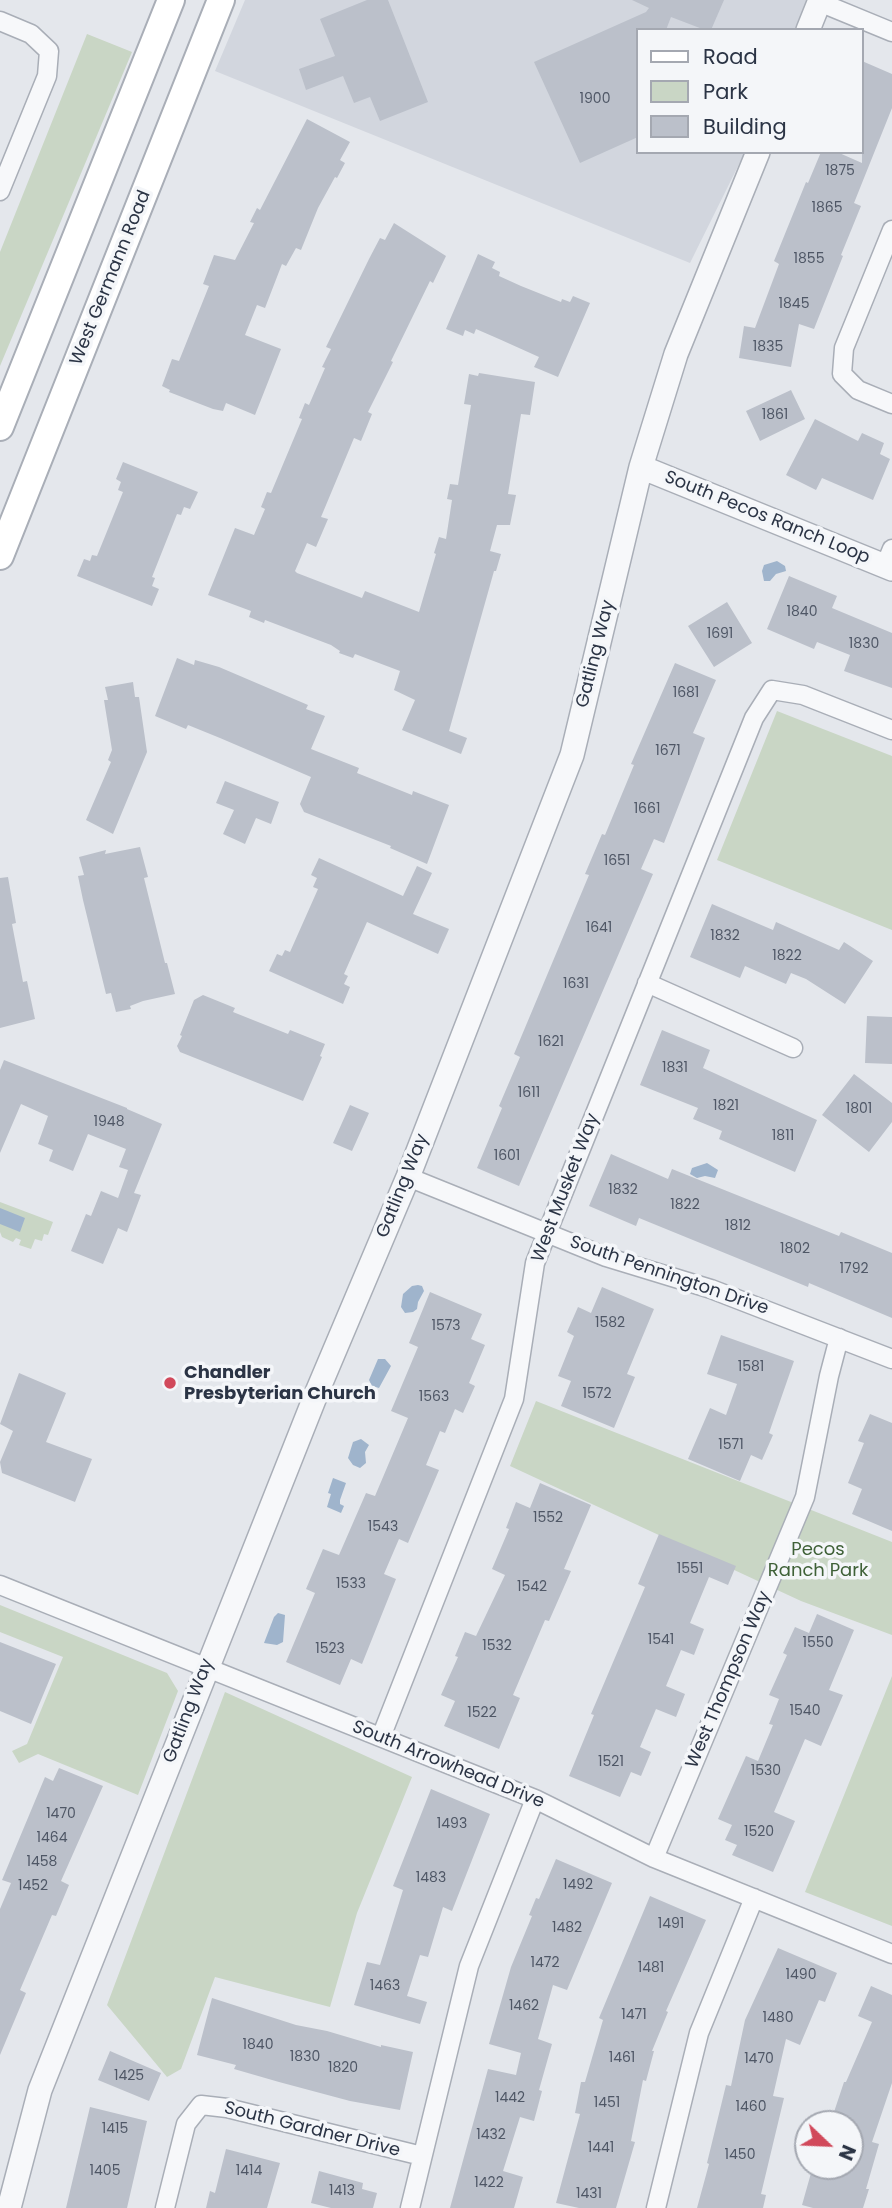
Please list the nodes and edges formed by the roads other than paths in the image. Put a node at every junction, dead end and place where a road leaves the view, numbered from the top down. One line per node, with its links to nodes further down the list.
1 (171, 0): 11 (main road)
2 (221, 0): 13 (main road, West Germann Road)
3 (820, 1): 5 (street); 6 (street)
4 (0, 22): 8 (street)
5 (809, 28)
6 (892, 32)
7 (757, 154): 12 (street, Gatling Way)
8 (0, 191)
9 (892, 230): 10 (street)
10 (892, 404)
11 (0, 427)
12 (641, 467): 14 (street, South Pecos Ranch Loop); 18 (street, Gatling Way)
13 (0, 556)
14 (890, 561)
15 (892, 730): 16 (street, West Musket Way)
16 (647, 983): 17 (street); 19 (street, West Musket Way)
17 (793, 1048)
18 (408, 1177): 19 (street, South Pennington Drive); 23 (street, Gatling Way)
19 (547, 1232): 20 (street, South Pennington Drive); 24 (street, West Musket Way)
20 (839, 1338): 21 (street, South Pennington Drive); 26 (street, West Thompson Way)
21 (892, 1359)
22 (0, 1585): 23 (street, South Arrowhead Drive)
23 (206, 1667): 24 (street, South Arrowhead Drive); 30 (street, Gatling Way)
24 (381, 1737): 25 (street, South Arrowhead Drive)
25 (535, 1800): 26 (street, South Arrowhead Drive); 29 (street)
26 (654, 1858): 27 (street, South Arrowhead Drive)
27 (754, 1898): 28 (street, South Arrowhead Drive); 33 (street)
28 (892, 1954)
29 (422, 2156): 31 (street, South Gardner Drive); 32 (street)
30 (9, 2208)
31 (164, 2208)
32 (410, 2208)
33 (656, 2208)

